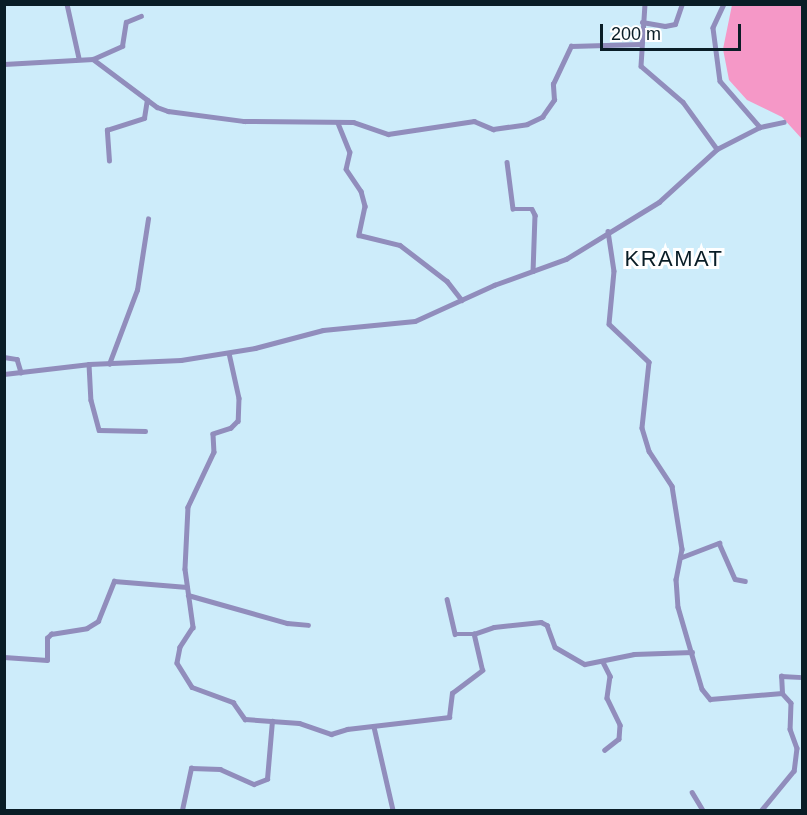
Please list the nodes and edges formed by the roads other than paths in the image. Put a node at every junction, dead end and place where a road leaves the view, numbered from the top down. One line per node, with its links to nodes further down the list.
1 (67, 4): 8 (street)
2 (645, 4): 6 (street)
3 (682, 4): 6 (street)
4 (724, 4): 14 (street)
5 (141, 16): 9 (street)
6 (642, 22): 7 (street)
7 (641, 44): 13 (street); 15 (street)
8 (79, 58): 9 (street); 10 (street)
9 (93, 59): 11 (street)
10 (4, 64)
11 (147, 100): 13 (street); 16 (street)
12 (783, 122): 14 (street)
13 (338, 123): 21 (street)
14 (760, 127): 15 (street)
15 (717, 149): 19 (street)
16 (109, 161)
17 (507, 162): 20 (street)
18 (148, 219): 25 (street)
19 (608, 231): 20 (street); 29 (street)
20 (533, 271): 21 (street)
21 (462, 300): 22 (street)
22 (229, 352): 25 (street); 31 (street)
23 (4, 357): 26 (street)
24 (89, 364): 25 (street); 26 (street); 28 (street)
25 (109, 364)
26 (21, 372): 27 (street)
27 (4, 374)
28 (145, 431)
29 (682, 557): 30 (street); 36 (street)
30 (745, 581)
31 (187, 587): 32 (street); 37 (street)
32 (188, 595): 34 (street); 41 (street)
33 (447, 599): 35 (street)
34 (308, 625)
35 (474, 634): 38 (street); 42 (street)
36 (692, 652): 38 (street); 40 (street)
37 (4, 657)
38 (603, 662): 43 (street)
39 (802, 677): 40 (street)
40 (782, 693): 48 (street)
41 (272, 721): 42 (street); 45 (street)
42 (374, 727): 46 (street)
43 (605, 750)
44 (692, 792): 47 (street)
45 (182, 810)
46 (393, 810)
47 (703, 810)
48 (762, 810)

